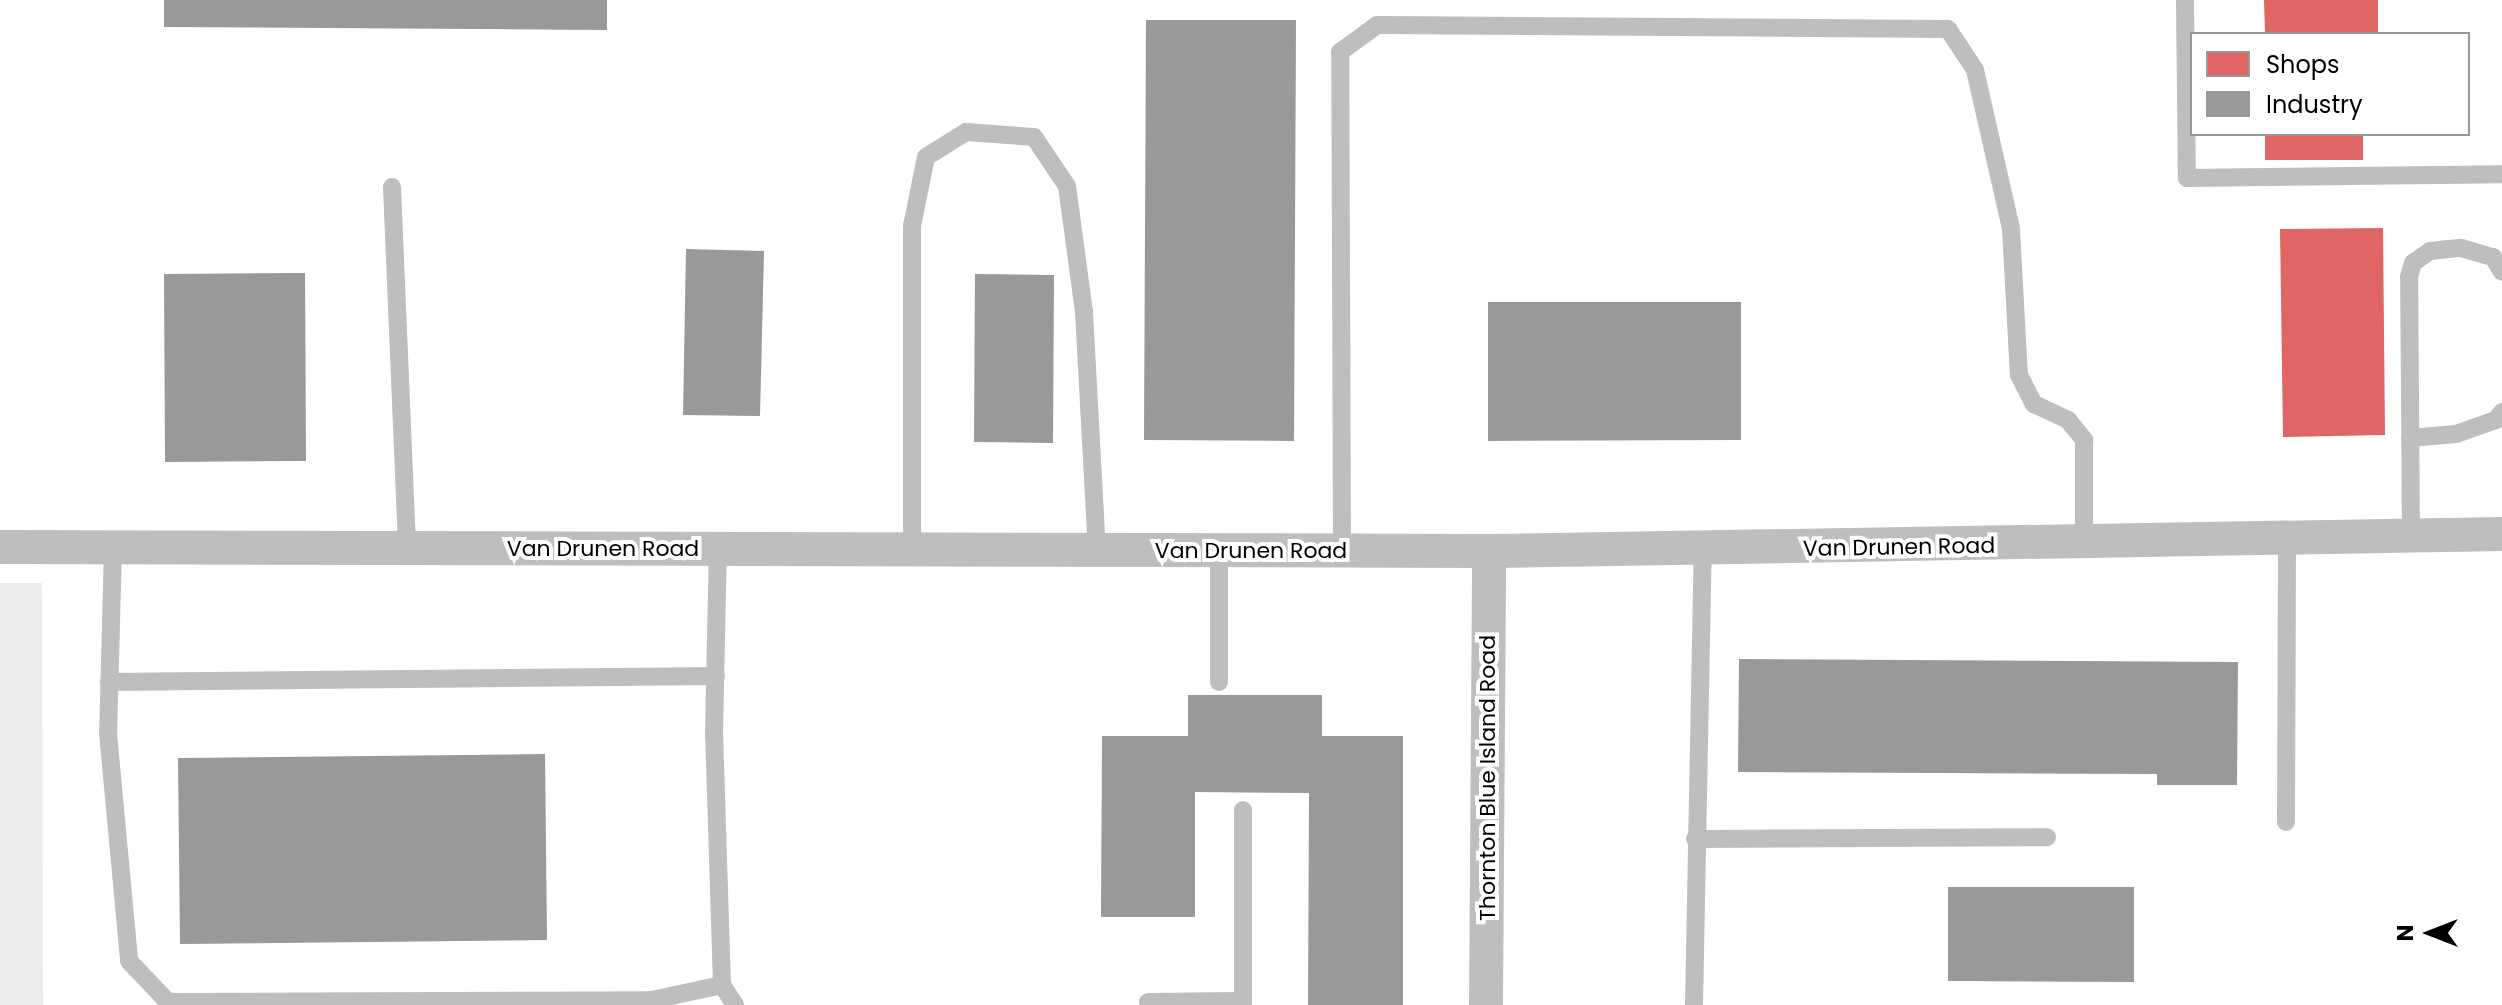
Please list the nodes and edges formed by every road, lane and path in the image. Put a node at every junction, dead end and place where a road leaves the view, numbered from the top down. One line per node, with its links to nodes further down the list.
1 (2185, 0): 2 (lane)
2 (2502, 174)
3 (392, 187): 13 (lane)
4 (2502, 272): 6 (lane)
5 (2502, 412): 6 (lane)
6 (2410, 438): 8 (lane)
7 (2502, 534): 8 (street, Van Drunen Road)
8 (2411, 540): 9 (street, Van Drunen Road)
9 (2287, 541): 10 (street, Van Drunen Road); 25 (lane)
10 (2084, 544): 16 (street, Van Drunen Road); 19 (lane)
11 (0, 547): 12 (street, Van Drunen Road)
12 (113, 547): 13 (street, Van Drunen Road); 22 (lane)
13 (407, 548): 14 (street, Van Drunen Road)
14 (718, 549): 15 (street, Van Drunen Road); 21 (lane)
15 (912, 549): 17 (street, Van Drunen Road); 17 (lane)
16 (1703, 549): 20 (street, Van Drunen Road); 27 (lane)
17 (1097, 550): 18 (street, Van Drunen Road)
18 (1219, 550): 19 (street, Van Drunen Road); 23 (lane)
19 (1342, 551): 20 (street, Van Drunen Road)
20 (1489, 551): 32 (street, Thornton Blue Island Road)
21 (716, 676): 22 (lane); 28 (lane)
22 (109, 682): 28 (lane)
23 (1219, 682)
24 (1243, 810): 30 (lane)
25 (2286, 822)
26 (2047, 837): 27 (lane)
27 (1695, 839): 33 (lane)
28 (722, 985): 31 (lane)
29 (1148, 1002): 30 (lane)
30 (1242, 1003)
31 (735, 1005)
32 (1486, 1005)
33 (1694, 1005)

